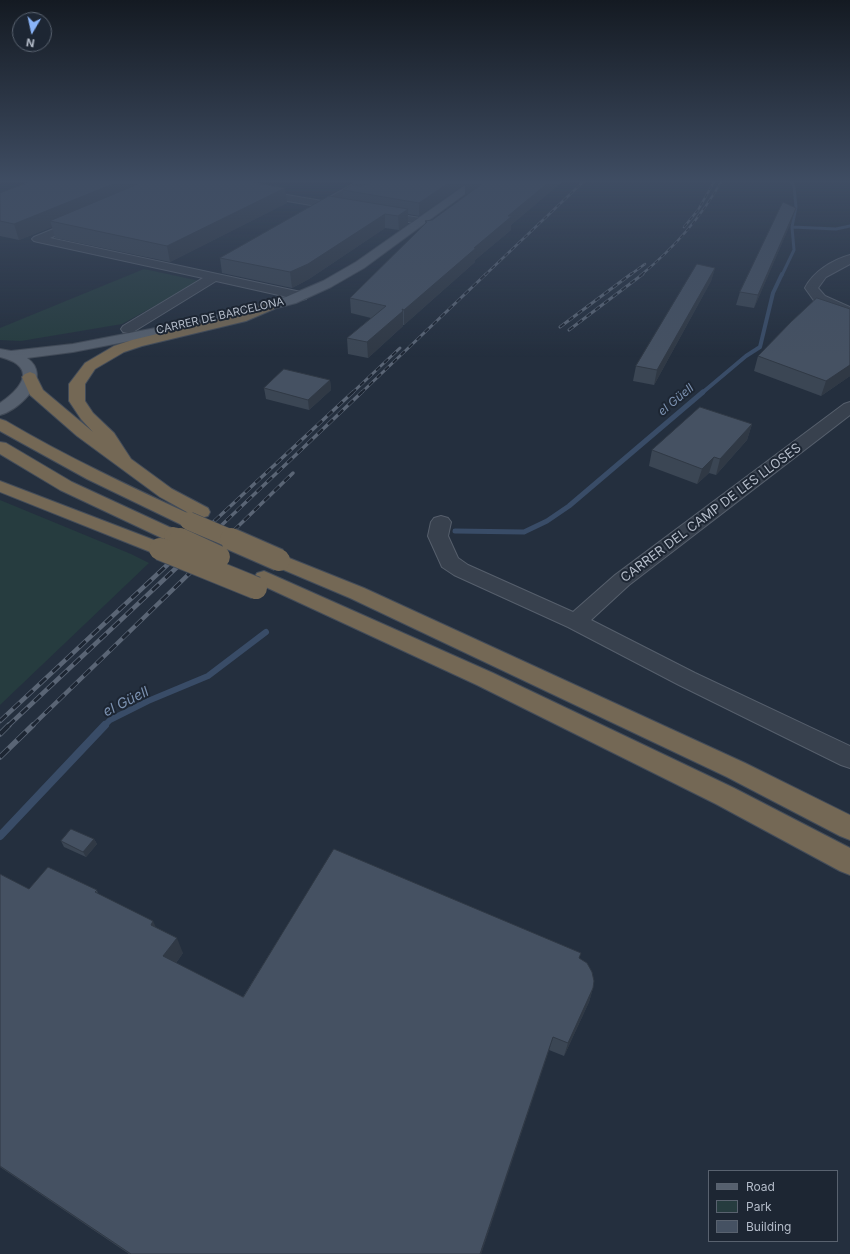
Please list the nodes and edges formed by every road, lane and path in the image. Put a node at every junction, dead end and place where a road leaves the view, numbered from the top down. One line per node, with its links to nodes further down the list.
1 (45, 241): 4 (street)
2 (393, 241): 5 (main road, CARRER DE BARCELONA)
3 (850, 259): 7 (street)
4 (216, 271): 5 (street); 8 (street)
5 (301, 296): 6 (main road, CARRER DE BARCELONA)
6 (269, 306): 9 (main road, CARRER DE BARCELONA); 16 (highway)
7 (850, 312)
8 (128, 329)
9 (73, 348): 10 (main road, CARRER DE BARCELONA); 11 (main road, CARRER DE BARCELONA)
10 (6, 354): 11 (main road)
11 (30, 376): 13 (main road); 16 (highway)
12 (850, 407): 22 (street, CARRER DEL CAMP DE LES LLOSES)
13 (0, 410)
14 (0, 424): 18 (highway)
15 (0, 447): 20 (highway)
16 (125, 463): 18 (highway)
17 (0, 486): 20 (highway)
18 (195, 516): 21 (highway, bridge)
19 (440, 529): 22 (street)
20 (166, 542): 21 (highway, bridge)
21 (392, 622): 24 (highway); 25 (highway)
22 (576, 622): 23 (street)
23 (850, 758)
24 (850, 828)
25 (850, 862)

